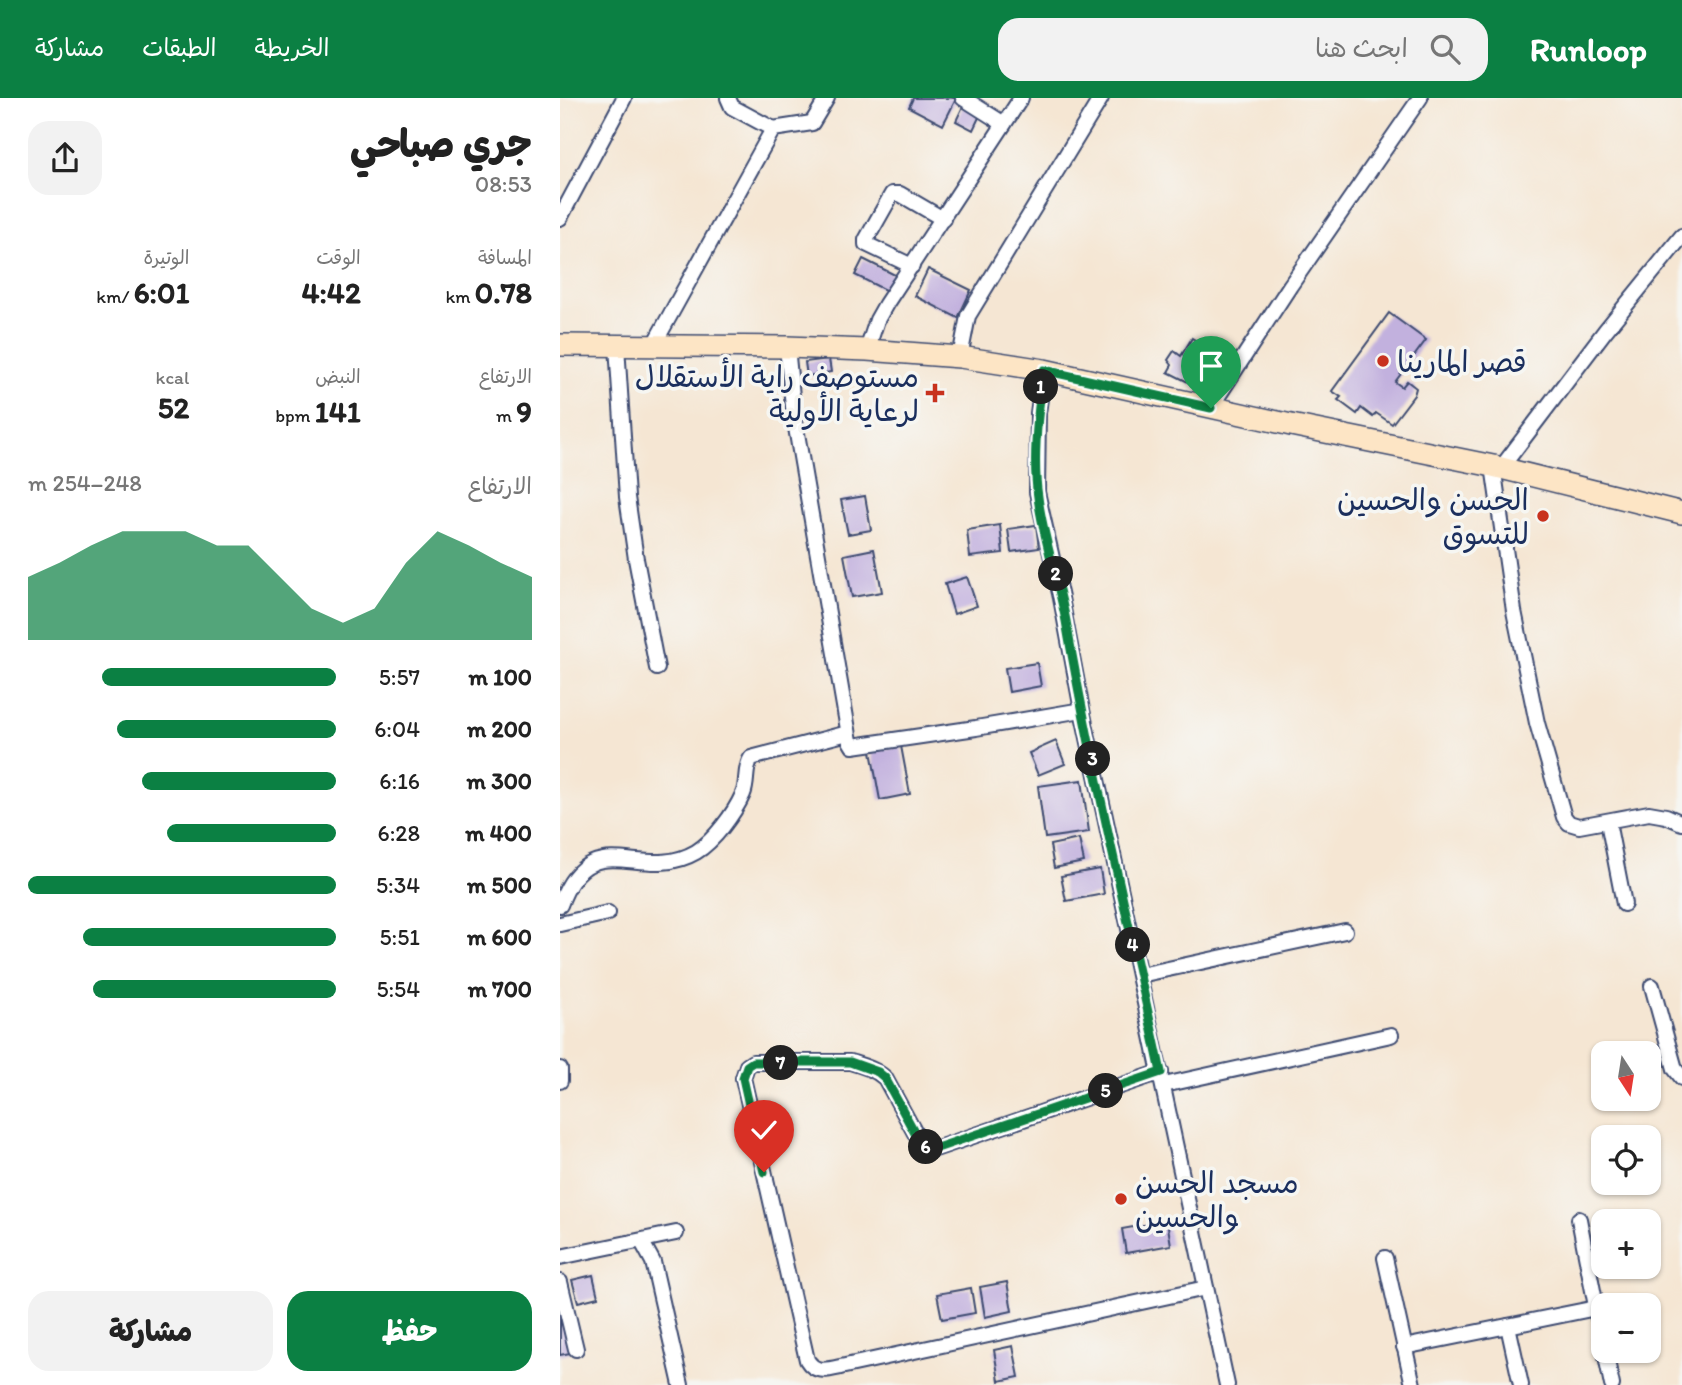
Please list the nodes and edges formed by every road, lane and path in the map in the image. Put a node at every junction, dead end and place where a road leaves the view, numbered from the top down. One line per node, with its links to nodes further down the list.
1 (624, 98): 10 (street)
2 (728, 98): 9 (street)
3 (827, 98): 9 (street)
4 (963, 98): 8 (street)
5 (1021, 98): 8 (street)
6 (1101, 98): 19 (street)
7 (1420, 98): 21 (street)
8 (1004, 124): 11 (street)
9 (773, 129): 15 (street)
10 (560, 218)
11 (943, 219): 13 (street); 13 (street)
12 (1682, 236): 22 (street)
13 (912, 266): 18 (street)
14 (560, 345): 16 (main road)
15 (653, 345): 16 (main road); 17 (main road)
16 (617, 346): 24 (street)
17 (787, 347): 18 (main road); 26 (street)
18 (867, 350): 19 (main road)
19 (960, 357): 20 (main road)
20 (1044, 370): 21 (main road); 25 (street)
21 (1211, 408): 22 (main road)
22 (1497, 467): 23 (main road); 27 (street)
23 (1682, 513)
24 (657, 668)
25 (1083, 710): 26 (street); 34 (street)
26 (848, 733): 30 (street)
27 (1608, 822): 28 (street); 29 (street)
28 (1682, 823)
29 (1624, 904)
30 (560, 905)
31 (608, 913): 32 (street)
32 (560, 924)
33 (1345, 931): 34 (street)
34 (1140, 975): 39 (street)
35 (1651, 986): 38 (street)
36 (1391, 1035): 39 (street)
37 (560, 1069): 40 (street)
38 (1682, 1077)
39 (1163, 1078): 46 (street); 46 (street)
40 (560, 1081)
41 (1579, 1219): 48 (street)
42 (676, 1233): 43 (street)
43 (642, 1241): 44 (street); 54 (street)
44 (560, 1257)
45 (1385, 1258): 51 (street)
46 (1206, 1288): 55 (street)
47 (561, 1289): 52 (street)
48 (1593, 1293)
49 (1591, 1309): 50 (street)
50 (1508, 1326): 51 (street); 57 (street)
51 (1404, 1347): 56 (street)
52 (576, 1349)
53 (1607, 1363): 58 (street)
54 (681, 1385)
55 (1227, 1385)
56 (1413, 1385)
57 (1521, 1385)
58 (1612, 1385)

